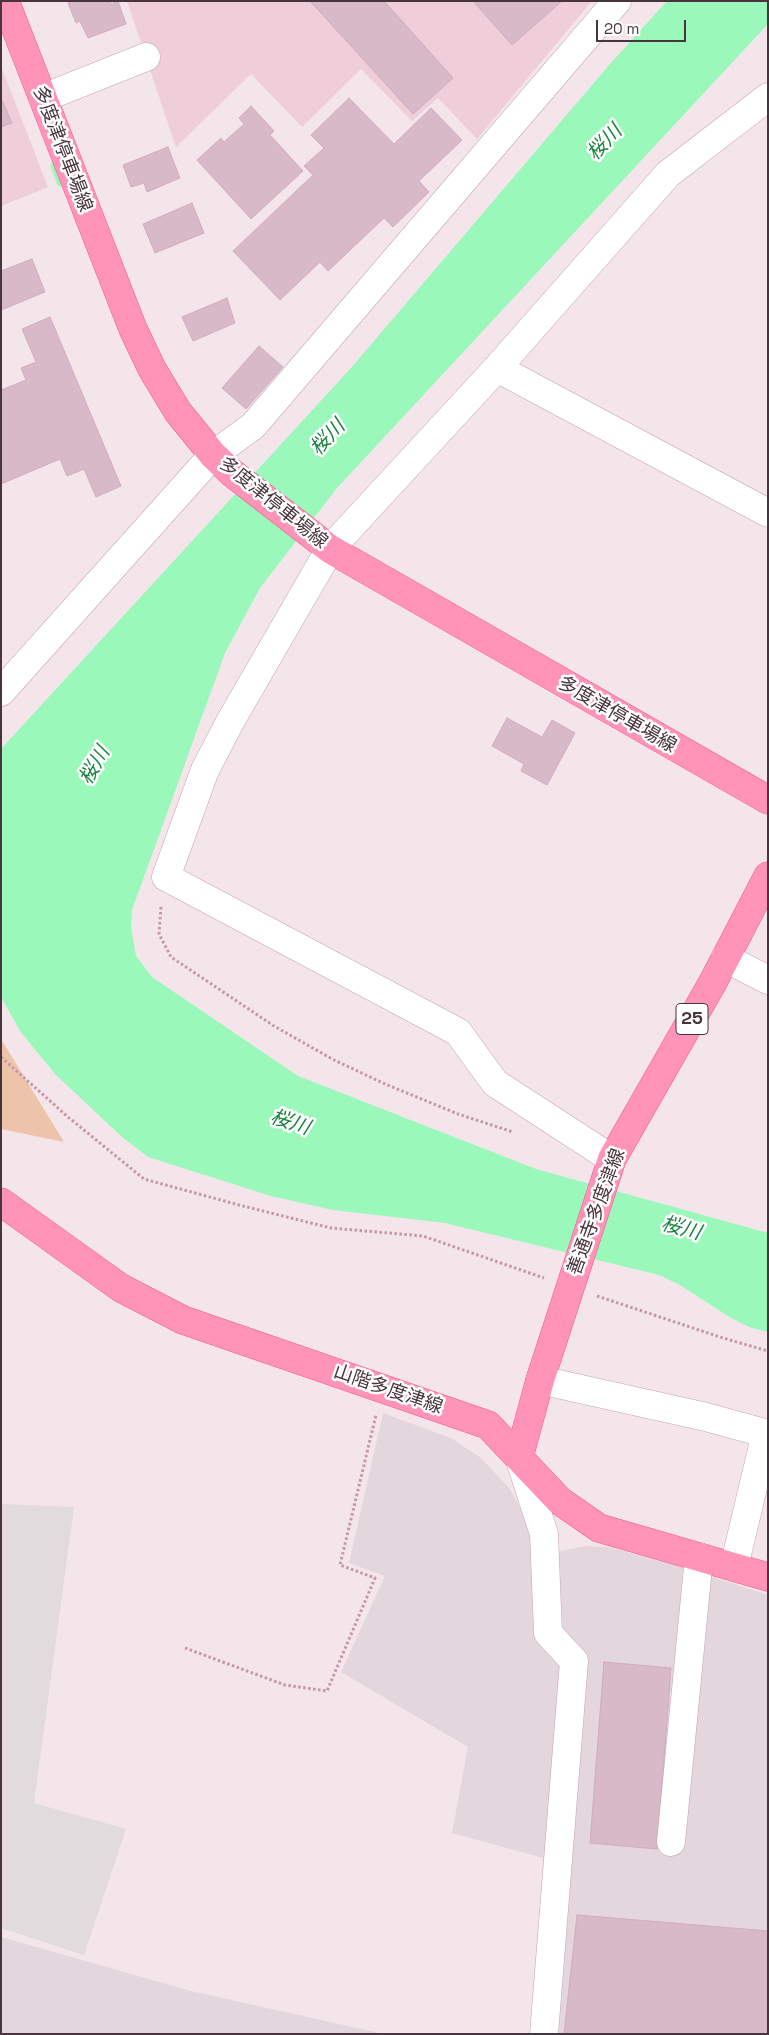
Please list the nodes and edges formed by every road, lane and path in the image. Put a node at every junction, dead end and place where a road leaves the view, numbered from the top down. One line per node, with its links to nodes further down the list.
1 (5, 1): 5 (main road, 多度津停車場線)
2 (617, 1): 7 (street)
3 (146, 57): 5 (street)
4 (768, 97): 6 (street)
5 (43, 98): 7 (main road, 多度津停車場線)
6 (497, 368): 8 (street); 9 (street)
7 (223, 464): 9 (main road, 多度津停車場線); 10 (street)
8 (768, 513)
9 (330, 549): 11 (main road, 多度津停車場線); 13 (street)
10 (1, 692)
11 (768, 800)
12 (768, 876): 14 (main road, 善通寺多度津線 / 25)
13 (166, 877): 17 (path); 18 (street)
14 (725, 958): 15 (street); 18 (main road, 善通寺多度津線 / 25)
15 (768, 980)
16 (1, 1057): 20 (path)
17 (521, 1134)
18 (612, 1159): 20 (main road, 善通寺多度津線 / 25)
19 (1, 1202): 23 (main road, 山階多度津線)
20 (571, 1287): 21 (path); 22 (main road, 善通寺多度津線 / 25)
21 (768, 1351)
22 (540, 1380): 24 (street); 25 (main road, 善通寺多度津線 / 25)
23 (382, 1388): 25 (main road, 山階多度津線); 29 (path)
24 (767, 1433): 27 (street)
25 (519, 1457): 26 (main road, 山階多度津線); 31 (street)
26 (700, 1557): 27 (main road, 山階多度津線); 30 (street)
27 (734, 1567): 28 (main road, 山階多度津線)
28 (768, 1577)
29 (185, 1648)
30 (670, 1842)
31 (544, 2034)

